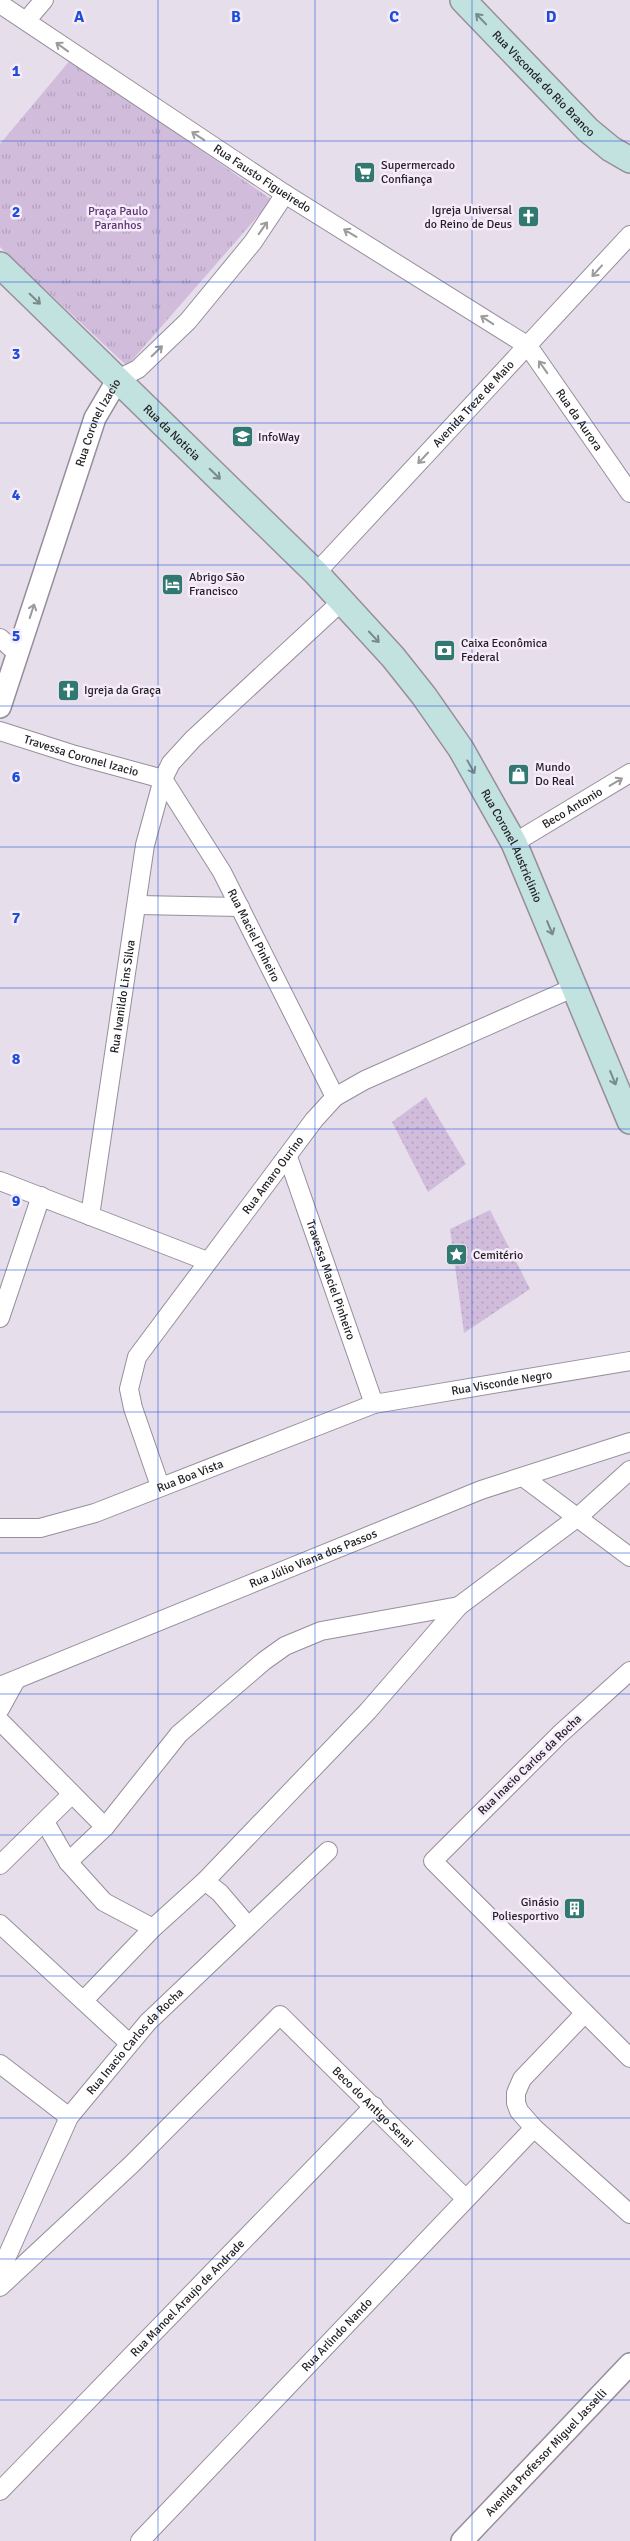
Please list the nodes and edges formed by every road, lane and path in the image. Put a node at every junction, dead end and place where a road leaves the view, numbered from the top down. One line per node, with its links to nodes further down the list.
1 (44, 0): 4 (street)
2 (462, 0): 5 (main road, Rua Visconde do Rio Branco, one-way to 2)
3 (0, 4): 4 (street, Rua Fausto Figueiredo)
4 (26, 21): 6 (street, Rua Fausto Figueiredo, one-way to 4)
5 (630, 160)
6 (285, 194): 9 (street, Rua Fausto Figueiredo, one-way to 6); 10 (street, Rua Coronel Izacio, one-way to 6)
7 (630, 235): 9 (street, Avenida Treze de Maio, one-way to 9)
8 (0, 265): 10 (main road, Rua da Noticia, one-way to 10)
9 (528, 346): 11 (street, Rua da Aurora, one-way to 9); 12 (street, Avenida Treze de Maio, one-way to 12)
10 (118, 379): 12 (main road, Rua da Noticia, one-way to 12); 15 (street, Rua Coronel Izacio, one-way to 10)
11 (630, 493)
12 (316, 573): 13 (main road, Rua da Noticia)
13 (341, 602): 19 (street, Rua Ivanildo Lins Silva); 20 (main road, Rua Coronel Austriclinio, one-way to 20)
14 (0, 638): 15 (street)
15 (18, 654): 16 (street, Rua Coronel Izacio)
16 (0, 707)
17 (0, 731): 19 (street, Travessa Coronel Izacio)
18 (630, 773): 20 (street, Beco Antonio, one-way to 18)
19 (163, 779): 21 (street, Rua Ivanildo Lins Silva); 22 (street, Rua Maciel Pinheiro)
20 (514, 843): 23 (main road, Rua Coronel Austriclinio, one-way to 23)
21 (138, 905): 22 (street); 29 (street, Rua Ivanildo Lins Silva)
22 (240, 907): 24 (street, Rua Maciel Pinheiro)
23 (575, 987): 24 (street, Rua Amaro Ourino); 25 (main road, Rua Coronel Austriclinio, one-way to 25)
24 (334, 1097): 26 (street, Rua Amaro Ourino)
25 (630, 1121)
26 (288, 1156): 30 (street, Rua Amaro Ourino); 33 (street, Travessa Maciel Pinheiro)
27 (0, 1181): 28 (street)
28 (42, 1196): 29 (street); 31 (street)
29 (90, 1216): 30 (street)
30 (207, 1261): 37 (street, Rua Amaro Ourino)
31 (0, 1318)
32 (630, 1361): 33 (street, Rua Visconde Negro)
33 (374, 1404): 37 (street, Rua Boa Vista)
34 (630, 1442): 36 (street, Rua Júlio Viana dos Passos)
35 (630, 1470): 38 (street)
36 (524, 1477): 38 (street); 43 (street, Rua Júlio Viana dos Passos)
37 (160, 1486): 39 (street, Rua Boa Vista)
38 (578, 1517): 40 (street); 41 (street)
39 (0, 1528)
40 (630, 1557)
41 (459, 1606): 48 (street); 52 (street)
42 (630, 1671): 57 (street, Rua Inacio Carlos da Rocha)
43 (8, 1683): 44 (street)
44 (0, 1709)
45 (0, 1721): 46 (street)
46 (72, 1794): 47 (street); 48 (street)
47 (45, 1822): 50 (street); 51 (street)
48 (105, 1827): 50 (street)
49 (328, 1852): 54 (street, Rua Inacio Carlos da Rocha)
50 (68, 1862): 55 (street)
51 (0, 1866)
52 (205, 1881): 54 (street); 55 (street)
53 (0, 1924): 56 (street)
54 (248, 1926): 58 (street, Rua Inacio Carlos da Rocha)
55 (154, 1928): 56 (street)
56 (84, 2000): 58 (street)
57 (586, 2013): 59 (street); 63 (street)
58 (129, 2043): 62 (street, Rua Inacio Carlos da Rocha)
59 (630, 2058)
60 (0, 2064): 62 (street)
61 (374, 2106): 64 (street, Beco do Antigo Senai); 67 (street, Beco do Antigo Senai); 69 (street, Rua Manoel Araujo de Andrade)
62 (70, 2117): 66 (street, Rua Inacio Carlos da Rocha)
63 (534, 2128): 64 (street, Rua Arlindo Nando); 65 (street)
64 (466, 2199): 70 (street, Rua Arlindo Nando)
65 (630, 2214)
66 (0, 2272)
67 (0, 2287)
68 (630, 2364): 71 (street, Avenida Professor Miguel Jasselli)
69 (0, 2491)
70 (140, 2541)
71 (462, 2541)

